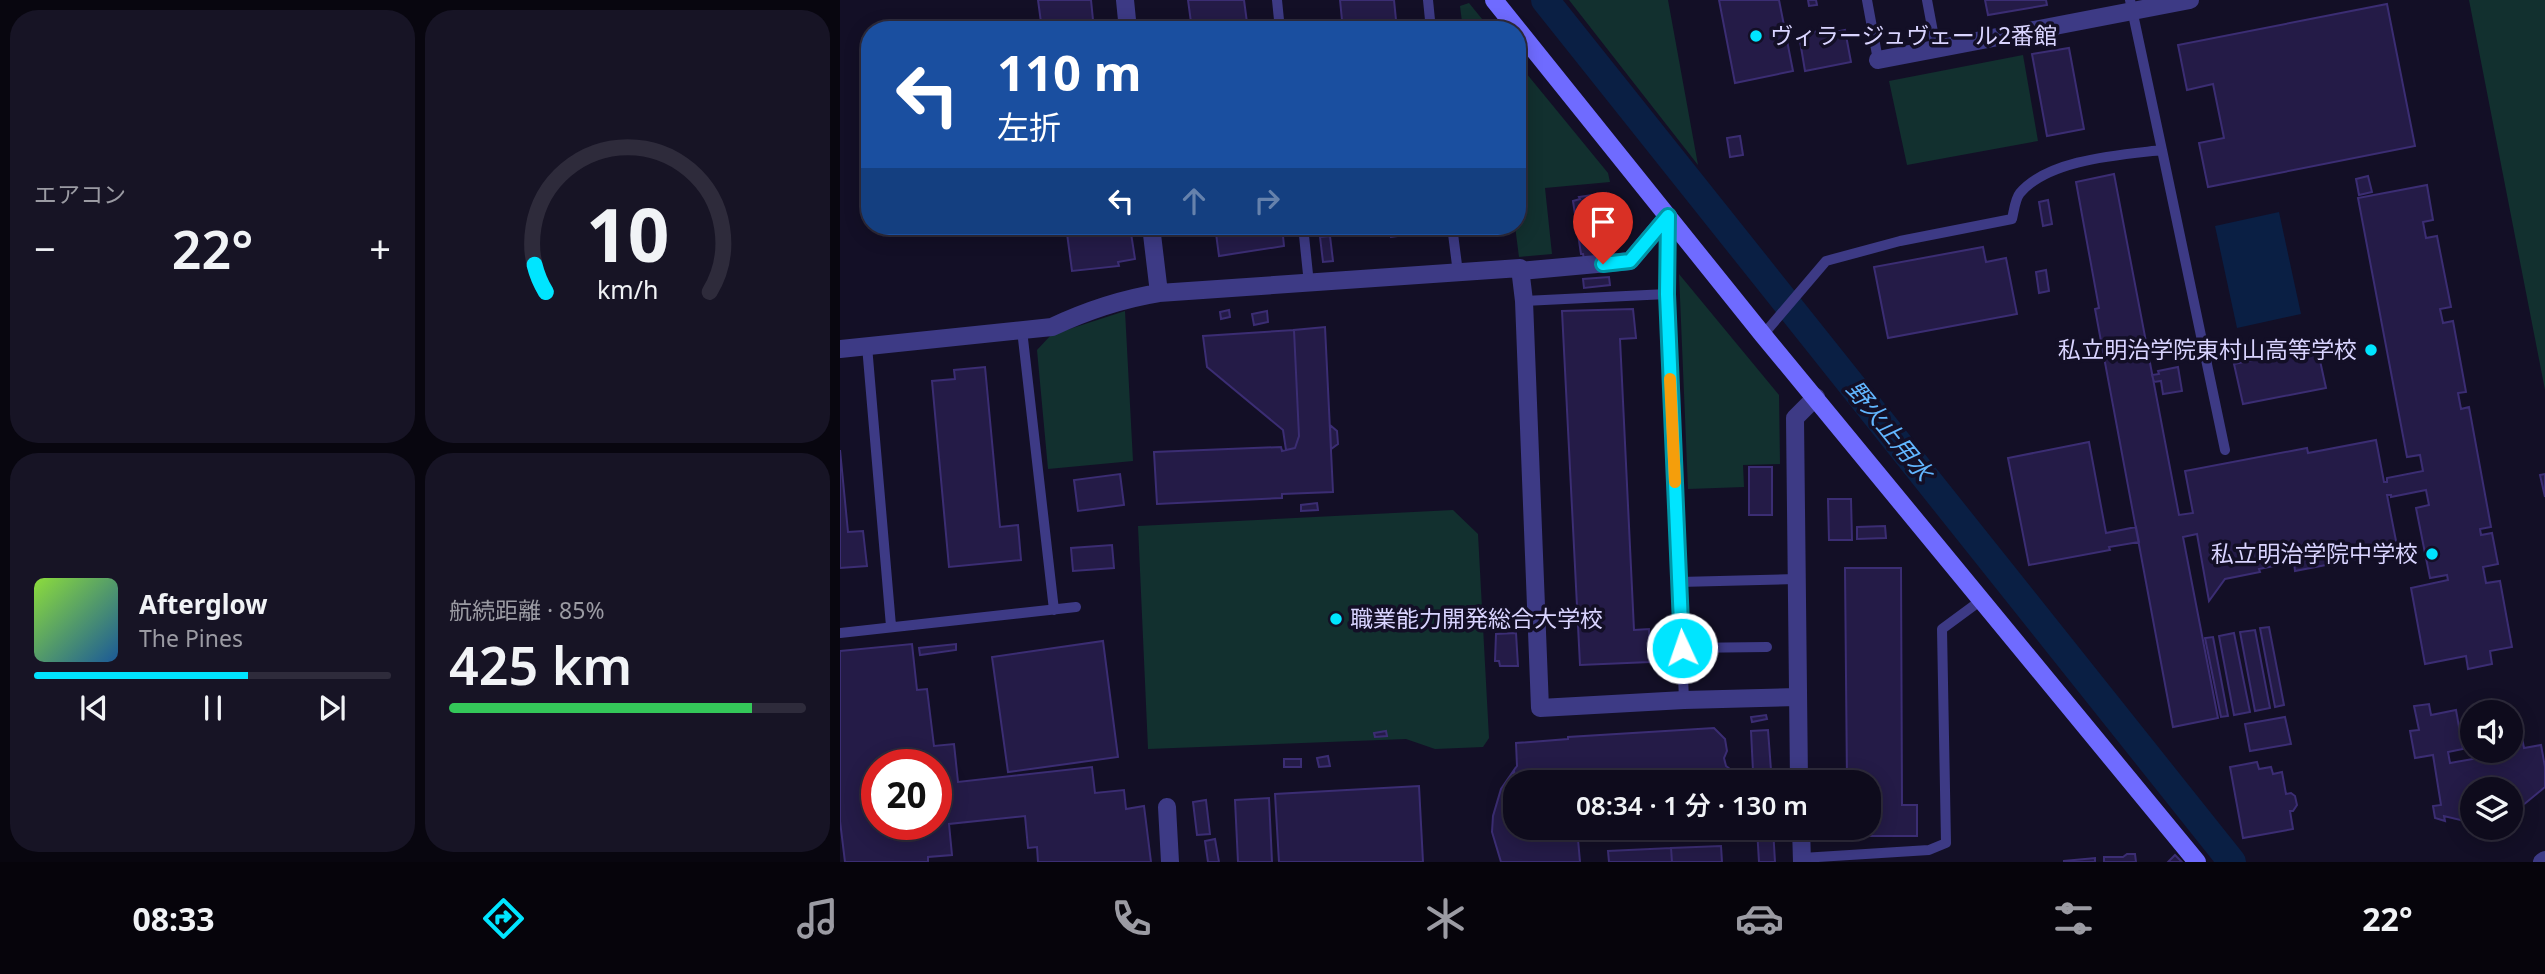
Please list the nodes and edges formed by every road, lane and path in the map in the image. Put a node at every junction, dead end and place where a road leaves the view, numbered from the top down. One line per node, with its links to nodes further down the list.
1 (1125, 0): 9 (street)
2 (1277, 0): 10 (lane)
3 (1427, 0): 11 (lane)
4 (1494, 0): 12 (street)
5 (1867, 0): 15 (lane)
6 (1927, 0): 14 (lane)
7 (2190, 0): 8 (street)
8 (2132, 6): 14 (street); 16 (lane)
9 (1127, 21)
10 (1279, 21)
11 (1430, 21)
12 (1511, 21)
13 (1526, 40): 17 (street)
14 (1936, 48): 15 (street)
15 (1878, 60)
16 (2162, 150): 28 (lane); 32 (lane)
17 (1668, 216): 21 (street); 25 (lane); 28 (street)
18 (1152, 235): 24 (street)
19 (1304, 235): 23 (lane)
20 (1453, 235): 22 (lane)
21 (1520, 271): 22 (street); 26 (street)
22 (1458, 272): 23 (street)
23 (1309, 284): 24 (street)
24 (1159, 293): 27 (street)
25 (1667, 294): 26 (lane); 34 (lane)
26 (1524, 301): 43 (street)
27 (1022, 330): 29 (street); 37 (lane)
28 (1763, 335): 31 (street)
29 (867, 346): 30 (street); 38 (lane)
30 (840, 349)
31 (1816, 397): 33 (street); 35 (street)
32 (2225, 450)
33 (1796, 579): 34 (lane); 42 (street)
34 (1679, 583): 41 (lane)
35 (1980, 601): 47 (lane); 49 (street)
36 (1076, 607): 37 (lane)
37 (1054, 610): 38 (lane)
38 (891, 626): 39 (lane)
39 (840, 633)
40 (1768, 646): 41 (lane)
41 (1682, 648): 43 (lane)
42 (1797, 697): 43 (street); 44 (street)
43 (1684, 700)
44 (1799, 770)
45 (1167, 807): 48 (street)
46 (1801, 840): 47 (street)
47 (1802, 860)
48 (1170, 862)
49 (2197, 862)

